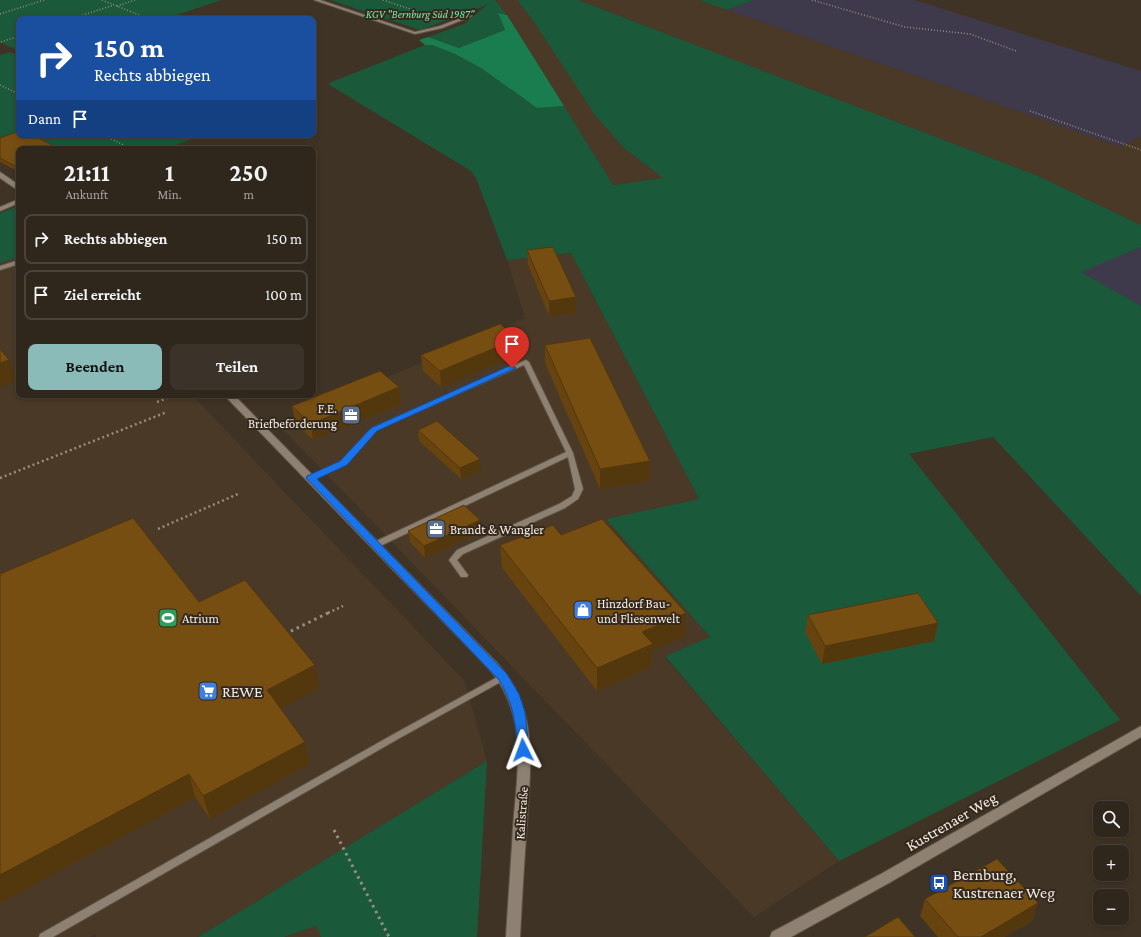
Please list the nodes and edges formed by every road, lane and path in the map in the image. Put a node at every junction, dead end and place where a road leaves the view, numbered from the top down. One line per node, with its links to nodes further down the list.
1 (44, 0): 9 (path)
2 (102, 0): 7 (path)
3 (135, 0): 8 (path)
4 (316, 0): 13 (lane)
5 (383, 0): 13 (path)
6 (812, 0): 16 (path)
7 (114, 5): 8 (path); 10 (path)
8 (117, 6): 11 (path)
9 (0, 14)
10 (80, 16)
11 (142, 16)
12 (470, 16): 13 (lane)
13 (452, 23)
14 (16, 37): 15 (path)
15 (1, 42)
16 (1016, 51)
17 (0, 85): 18 (path)
18 (16, 93)
19 (1030, 110): 22 (path)
20 (109, 138): 21 (path)
21 (126, 146)
22 (1141, 150)
23 (0, 174): 24 (street)
24 (16, 187)
25 (16, 202): 26 (lane)
26 (0, 209)
27 (16, 263): 28 (lane)
28 (0, 268)
29 (168, 398): 31 (path)
30 (233, 398): 35 (street, Kalistraße)
31 (158, 402)
32 (167, 412): 34 (path)
33 (570, 453): 35 (lane); 38 (lane); 39 (lane)
34 (0, 478)
35 (311, 478): 38 (street, Kalistraße)
36 (240, 493): 37 (path)
37 (158, 529)
38 (375, 545): 42 (street, Kalistraße)
39 (464, 575)
40 (343, 606): 41 (path)
41 (278, 638)
42 (503, 677): 45 (lane); 47 (street, Kalistraße)
43 (1141, 730): 48 (street, Kustrenaer Weg)
44 (334, 830): 46 (path)
45 (44, 937)
46 (390, 937)
47 (513, 937)
48 (777, 937)

